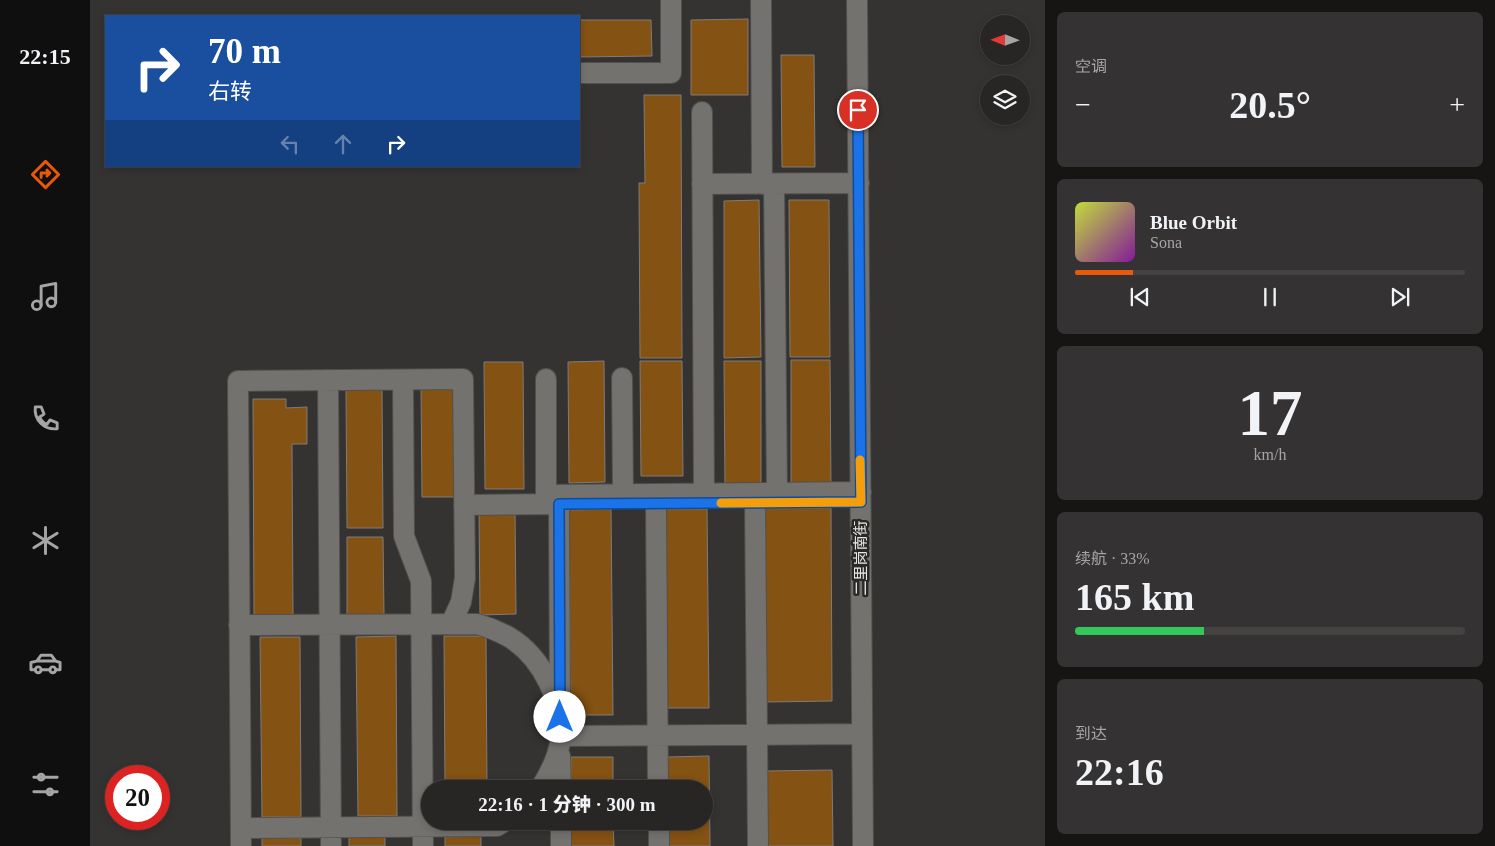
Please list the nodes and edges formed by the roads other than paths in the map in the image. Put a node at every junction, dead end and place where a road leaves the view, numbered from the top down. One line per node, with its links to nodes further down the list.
1 (671, 0): 4 (street)
2 (761, 0): 8 (street)
3 (857, 0): 6 (street, 二里岗南街)
4 (580, 73)
5 (702, 112): 7 (street)
6 (859, 183): 8 (street); 16 (street, 二里岗南街)
7 (702, 184): 8 (street); 15 (street)
8 (768, 184): 13 (street)
9 (622, 378): 14 (street)
10 (546, 379): 14 (street)
11 (328, 380): 12 (street); 23 (street); 24 (street)
12 (403, 380): 20 (street); 21 (street)
13 (777, 493): 15 (street); 16 (street)
14 (623, 494): 15 (street)
15 (704, 494)
16 (861, 497): 17 (street); 25 (street, 二里岗南街)
17 (755, 502): 18 (street); 26 (street)
18 (656, 503): 19 (street); 28 (street)
19 (559, 504): 20 (street); 27 (street)
20 (464, 505): 22 (street)
21 (421, 624): 22 (street); 24 (street); 36 (street)
22 (451, 624): 27 (street)
23 (239, 625): 24 (street); 37 (street)
24 (330, 625): 35 (street)
25 (862, 734): 26 (street); 41 (street, 二里岗南街)
26 (757, 735): 28 (street); 40 (street)
27 (560, 736): 28 (street); 29 (street); 30 (street)
28 (658, 736): 31 (street)
29 (545, 780)
30 (561, 780)
31 (658, 780)
32 (467, 830): 36 (street)
33 (561, 830): 38 (street)
34 (658, 830): 39 (street)
35 (331, 836): 36 (street); 37 (street)
36 (423, 836)
37 (241, 837)
38 (561, 846)
39 (659, 846)
40 (758, 846)
41 (863, 846)

